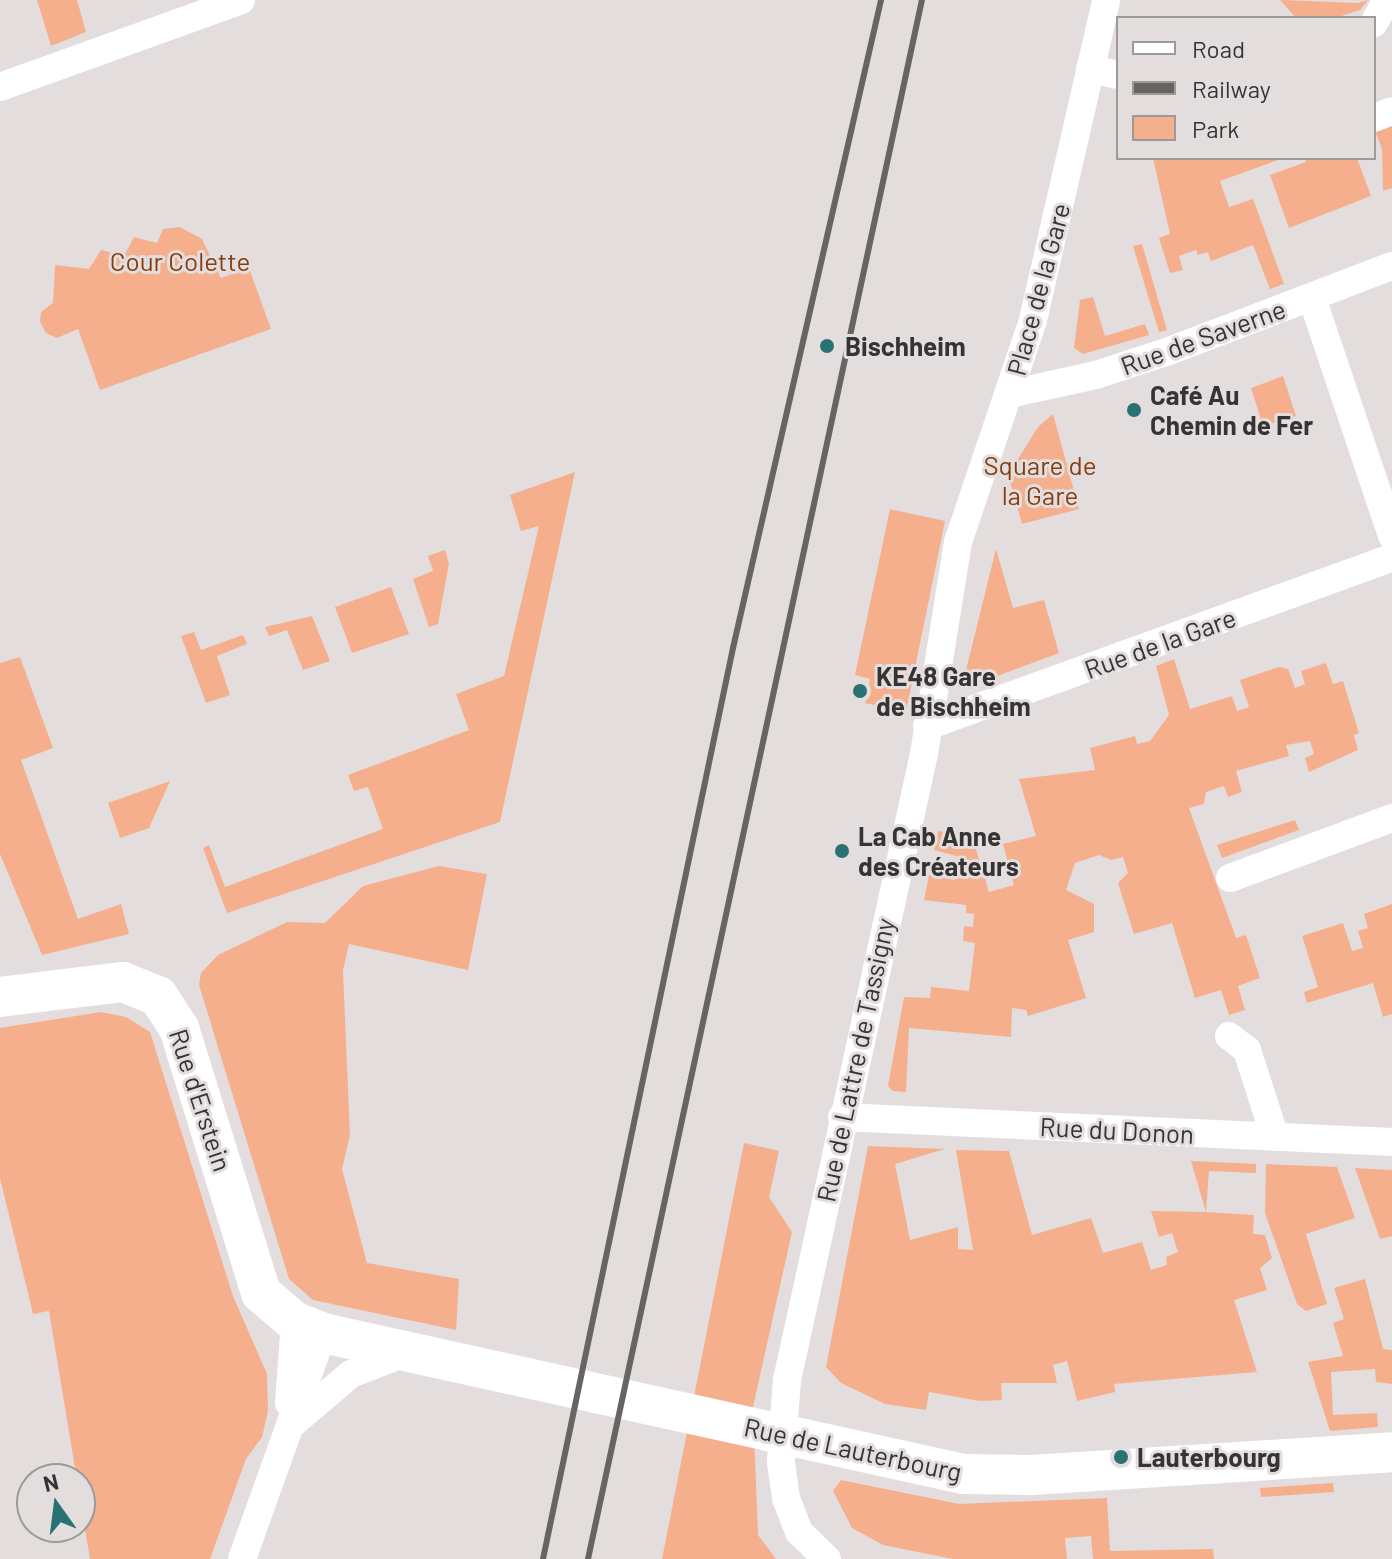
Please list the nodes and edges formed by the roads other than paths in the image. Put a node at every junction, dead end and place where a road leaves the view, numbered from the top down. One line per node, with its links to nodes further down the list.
1 (241, 0): 7 (street)
2 (1106, 0): 5 (street, Place de la Gare)
3 (1387, 0): 4 (street)
4 (1376, 19)
5 (1090, 69): 6 (street); 10 (street, Place de la Gare)
6 (1116, 75)
7 (0, 87)
8 (1392, 266): 9 (street, Rue de Saverne)
9 (1312, 298): 10 (street, Rue de Saverne); 12 (street)
10 (1009, 394): 11 (street, Place de la Gare)
11 (969, 503): 14 (street, Rue de Lattre de Tassigny)
12 (1392, 536)
13 (1392, 558): 14 (street, Rue de la Gare)
14 (927, 726): 19 (street, Rue de Lattre de Tassigny)
15 (1392, 818): 16 (street)
16 (1230, 878)
17 (0, 997): 22 (street, Rue d'Erstein)
18 (1229, 1036): 20 (street)
19 (842, 1117): 20 (street, Rue du Donon); 27 (street, Rue de Lattre de Tassigny)
20 (1275, 1137): 21 (street, Rue du Donon)
21 (1392, 1142)
22 (309, 1328): 23 (street, Rue de Lauterbourg); 24 (street)
23 (409, 1351): 24 (street); 25 (street, Rue de Lauterbourg)
24 (288, 1427): 26 (street)
25 (1392, 1452)
26 (242, 1559)
27 (827, 1559)

